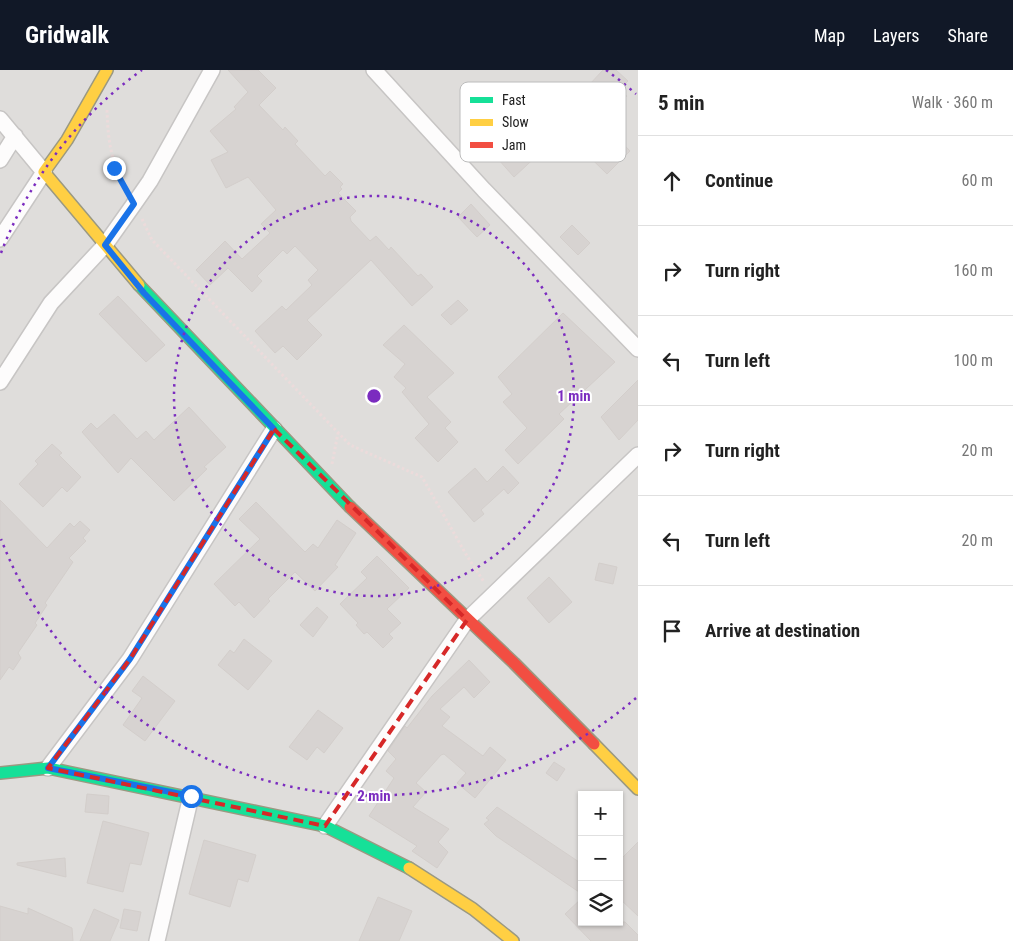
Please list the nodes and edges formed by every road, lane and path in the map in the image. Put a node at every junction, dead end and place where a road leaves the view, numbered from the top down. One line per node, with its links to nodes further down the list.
1 (107, 70): 8 (street)
2 (212, 70): 9 (street)
3 (374, 70): 12 (street)
4 (106, 102): 9 (path)
5 (0, 119): 6 (street)
6 (15, 136): 7 (street); 8 (street)
7 (0, 160)
8 (44, 172): 10 (street); 11 (street)
9 (134, 204): 11 (street); 15 (path)
10 (0, 238)
11 (105, 245): 13 (street); 14 (street)
12 (638, 349)
13 (0, 382)
14 (274, 429): 17 (street); 20 (street)
15 (338, 433): 17 (path); 18 (path)
16 (638, 455): 18 (street)
17 (327, 485): 19 (street)
18 (492, 594): 19 (street)
19 (467, 620): 22 (street); 24 (street)
20 (48, 768): 21 (street); 23 (street)
21 (0, 773)
22 (638, 789)
23 (191, 796): 24 (street); 25 (street)
24 (325, 826): 26 (street)
25 (157, 941)
26 (513, 941)

